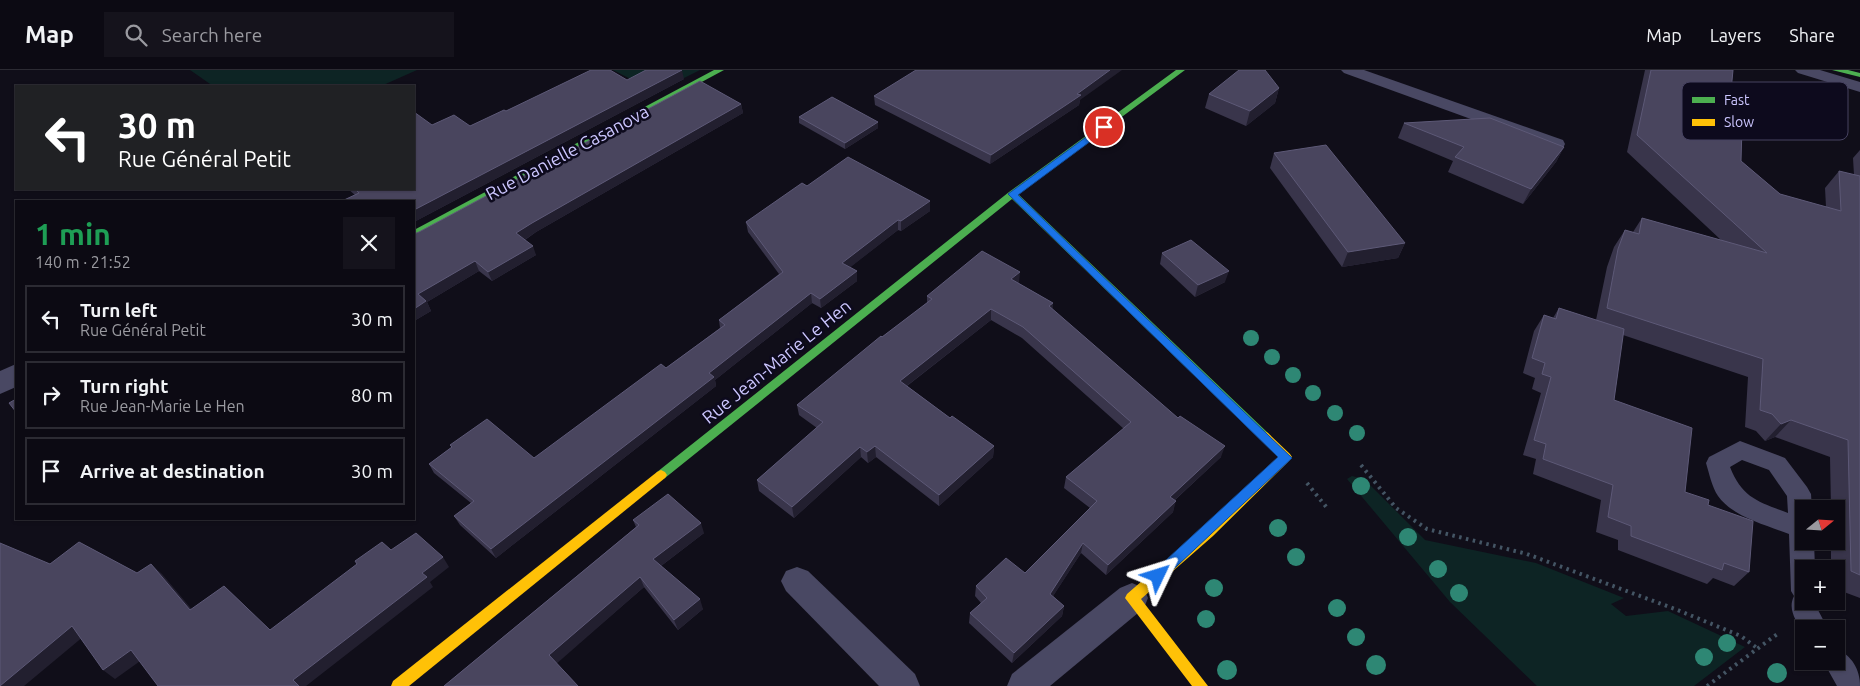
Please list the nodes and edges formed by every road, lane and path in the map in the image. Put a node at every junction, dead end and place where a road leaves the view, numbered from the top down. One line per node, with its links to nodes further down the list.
1 (720, 70): 12 (street, Rue Danielle Casanova)
2 (1180, 70): 11 (street, Rue Jean-Marie Le Hen)
3 (1349, 70): 10 (lane)
4 (1803, 70): 7 (lane)
5 (1836, 70): 6 (street)
6 (1860, 75)
7 (1843, 82)
8 (1848, 83): 9 (lane)
9 (1860, 87)
10 (1556, 144)
11 (1012, 194): 17 (street); 21 (street, Rue Jean-Marie Le Hen)
12 (415, 233)
13 (15, 375): 14 (street)
14 (0, 384)
15 (1361, 465): 19 (path)
16 (797, 581): 22 (street)
17 (1132, 598): 23 (street); 24 (street)
18 (1806, 610): 19 (path)
19 (1757, 648): 25 (path)
20 (1842, 670): 26 (lane)
21 (398, 686)
22 (903, 686)
23 (1024, 686)
24 (1201, 686)
25 (1707, 686)
26 (1853, 686)

